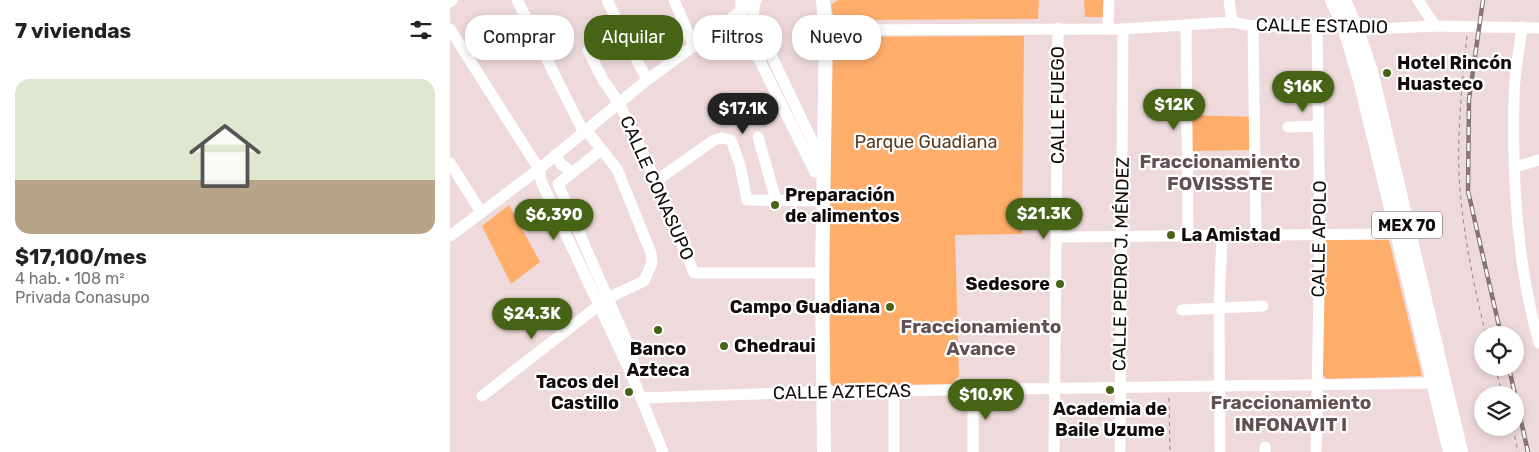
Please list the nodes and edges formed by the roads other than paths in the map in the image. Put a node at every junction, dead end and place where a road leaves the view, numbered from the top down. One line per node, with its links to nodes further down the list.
1 (517, 0): 38 (street)
2 (607, 0): 34 (street)
3 (674, 0): 29 (street)
4 (741, 0): 12 (street)
5 (755, 0): 12 (street); 40 (street)
6 (1109, 0): 23 (street)
7 (1230, 0): 15 (street)
8 (1332, 0): 18 (main road, MEX 70)
9 (1344, 0): 27 (main road, MEX 70)
10 (1418, 0): 19 (street)
11 (823, 1): 14 (main road)
12 (741, 12): 13 (street); 47 (street)
13 (737, 15)
14 (823, 15)
15 (1232, 22): 16 (street, CALLE ESTADIO); 17 (street, CALLE ESTADIO)
16 (1186, 25): 26 (street, CALLE ESTADIO); 57 (street)
17 (1253, 26): 20 (street, CALLE ESTADIO); 54 (street)
18 (1344, 26): 20 (street, CALLE ESTADIO); 27 (street, CALLE ESTADIO); 53 (main road, MEX 70)
19 (1435, 26): 21 (street, CALLE ESTADIO); 27 (street, CALLE ESTADIO)
20 (1317, 27): 36 (street, CALLE APOLO)
21 (1522, 27): 24 (street, CALLE ESTADIO); 45 (street)
22 (1058, 28): 23 (street); 28 (street); 60 (street, CALLE FUEGO)
23 (1108, 28): 26 (street)
24 (1539, 28)
25 (450, 29): 46 (street)
26 (1122, 29): 59 (street, CALLE PEDRO J. MÉNDEZ)
27 (1357, 30): 90 (main road, MEX 70)
28 (881, 31)
29 (693, 45)
30 (693, 48): 34 (street)
31 (593, 60): 35 (street, CALLE CONASUPO)
32 (821, 60): 40 (main road)
33 (822, 60): 47 (main road)
34 (647, 80): 35 (street)
35 (619, 102): 38 (street); 49 (street, CALLE CONASUPO)
36 (1319, 126): 37 (street); 55 (street, CALLE APOLO)
37 (1288, 127)
38 (585, 132): 41 (street); 42 (street)
39 (758, 137): 50 (street)
40 (816, 147): 47 (main road)
41 (601, 150): 48 (street); 62 (street)
42 (554, 155): 46 (street); 48 (street)
43 (1539, 160): 45 (street)
44 (450, 163): 52 (street)
45 (1514, 167): 63 (street)
46 (539, 169): 52 (street); 64 (street)
47 (821, 169): 51 (main road)
48 (572, 172): 62 (street)
49 (656, 181): 50 (street); 61 (street, CALLE CONASUPO)
50 (776, 200): 51 (street)
51 (819, 201): 61 (main road)
52 (481, 212): 56 (street)
53 (1397, 234): 55 (street); 70 (main road, MEX 70)
54 (1256, 235): 55 (street); 58 (street)
55 (1320, 235): 71 (street, CALLE APOLO)
56 (450, 236)
57 (1188, 236): 58 (street); 59 (street)
58 (1222, 236): 66 (street)
59 (1122, 237): 60 (street); 74 (street, CALLE PEDRO J. MÉNDEZ)
60 (1057, 238): 73 (street, CALLE FUEGO)
61 (819, 273): 77 (main road)
62 (608, 298): 69 (street)
63 (1534, 305): 68 (street)
64 (598, 306): 69 (street); 78 (street)
65 (1263, 306): 66 (street)
66 (1219, 308): 67 (street); 72 (street)
67 (1182, 310)
68 (1539, 343)
69 (632, 376): 79 (street)
70 (1433, 383): 71 (street, CALLE AZTECAS); 89 (main road, MEX 70)
71 (1316, 384): 72 (street, CALLE AZTECAS); 88 (street, CALLE APOLO)
72 (1220, 386): 74 (street, CALLE AZTECAS); 87 (street)
73 (1055, 388): 74 (street, CALLE AZTECAS); 75 (street, CALLE AZTECAS); 85 (street, CALLE FUEGO)
74 (1120, 388): 86 (street, CALLE PEDRO J. MÉNDEZ)
75 (973, 390): 76 (street, CALLE AZTECAS); 84 (street)
76 (894, 391): 77 (street, CALLE AZTECAS); 83 (street)
77 (820, 392): 79 (street, CALLE AZTECAS); 81 (main road); 82 (main road)
78 (482, 396)
79 (641, 398): 80 (street)
80 (664, 452)
81 (817, 452)
82 (824, 452)
83 (894, 452)
84 (973, 452)
85 (1054, 452)
86 (1120, 452)
87 (1220, 452)
88 (1316, 452)
89 (1450, 452)
90 (1461, 452)

